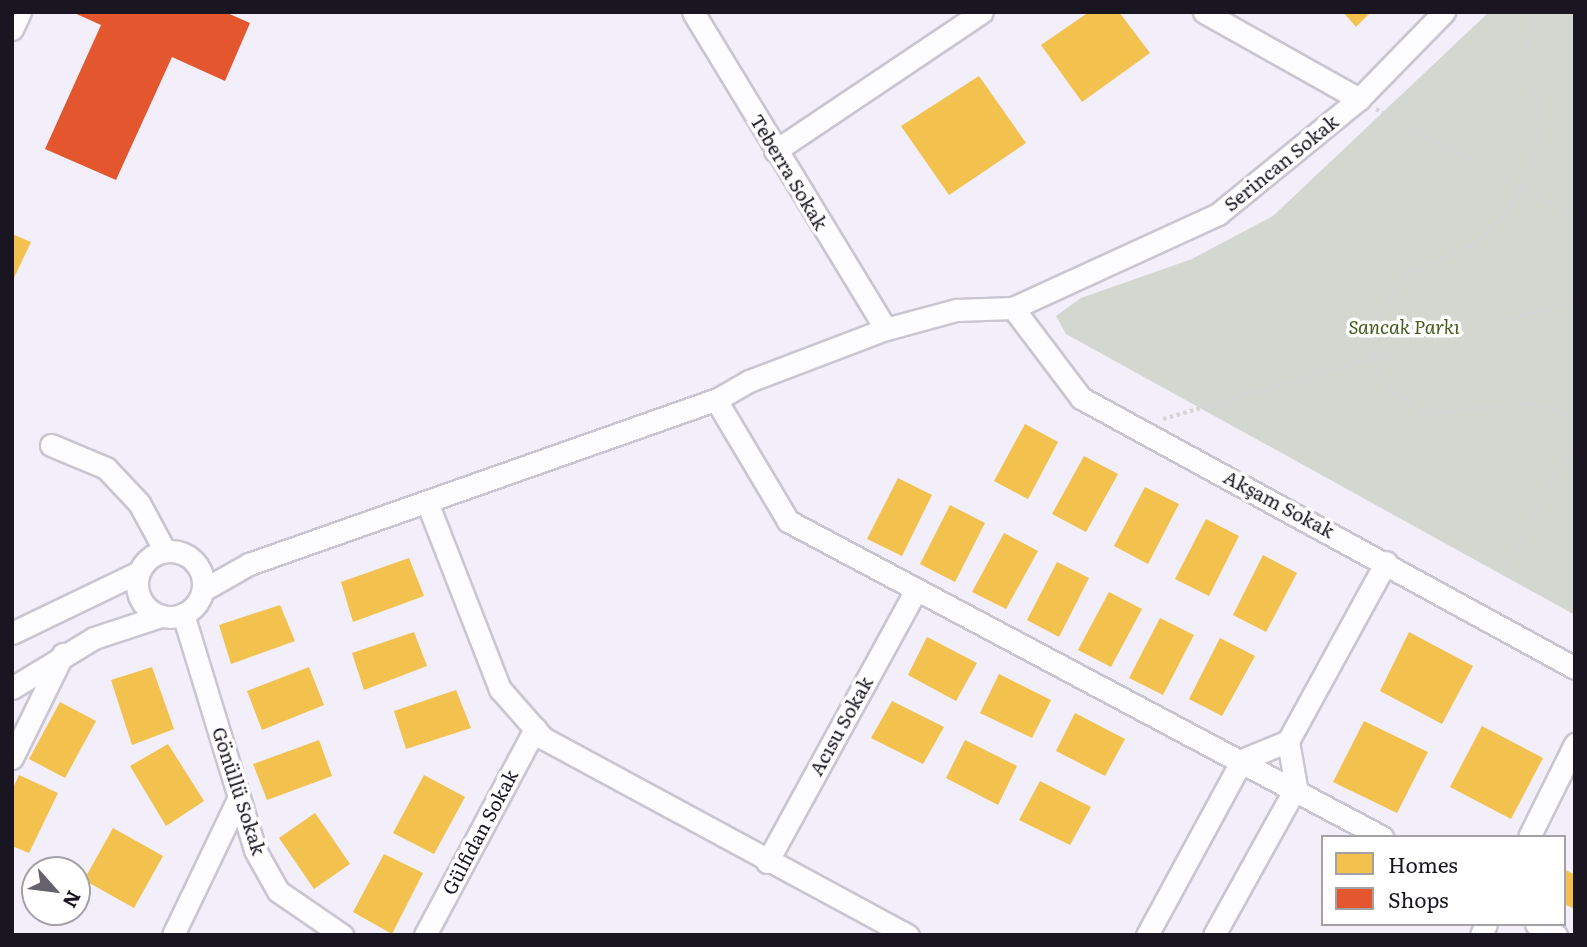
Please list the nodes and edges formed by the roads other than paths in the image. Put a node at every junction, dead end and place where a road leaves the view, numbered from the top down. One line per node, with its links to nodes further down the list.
1 (20, 12): 6 (street)
2 (693, 12): 8 (street, Teberra Sokak)
3 (982, 12): 8 (street)
4 (1204, 12): 7 (street)
5 (1444, 12): 7 (street, Serincan Sokak)
6 (12, 29)
7 (1359, 99): 9 (street, Serincan Sokak)
8 (775, 151): 10 (street, Teberra Sokak)
9 (1013, 308): 10 (street); 15 (street, Akşam Sokak)
10 (886, 329): 11 (street)
11 (716, 400): 13 (street); 20 (street)
12 (51, 444): 14 (street)
13 (427, 502): 17 (street); 27 (street)
14 (165, 551): 16 (street); 18 (street)
15 (1386, 562): 25 (street, Akşam Sokak); 28 (street)
16 (196, 563): 17 (street); 19 (street)
17 (249, 565): 19 (street)
18 (139, 572): 22 (street); 23 (street)
19 (203, 590): 21 (street)
20 (916, 590): 31 (street); 36 (street, Acısu Sokak)
21 (183, 614): 22 (street); 33 (street, Gönüllü Sokak)
22 (161, 616): 24 (street)
23 (12, 633)
24 (63, 654): 26 (street); 30 (street)
25 (1575, 668)
26 (12, 688)
27 (535, 729): 36 (street); 41 (street, Gülfidan Sokak)
28 (1288, 741): 31 (street); 32 (street)
29 (1575, 744): 35 (street)
30 (12, 758)
31 (1242, 760): 32 (street); 42 (street)
32 (1296, 787): 34 (street); 43 (street)
33 (239, 797): 39 (street); 40 (street, Gönüllü Sokak)
34 (1379, 835)
35 (1530, 835)
36 (767, 862): 38 (street)
37 (1540, 926): 44 (street)
38 (899, 933)
39 (173, 935)
40 (342, 935)
41 (425, 935)
42 (1147, 935)
43 (1214, 935)
44 (1556, 935)

